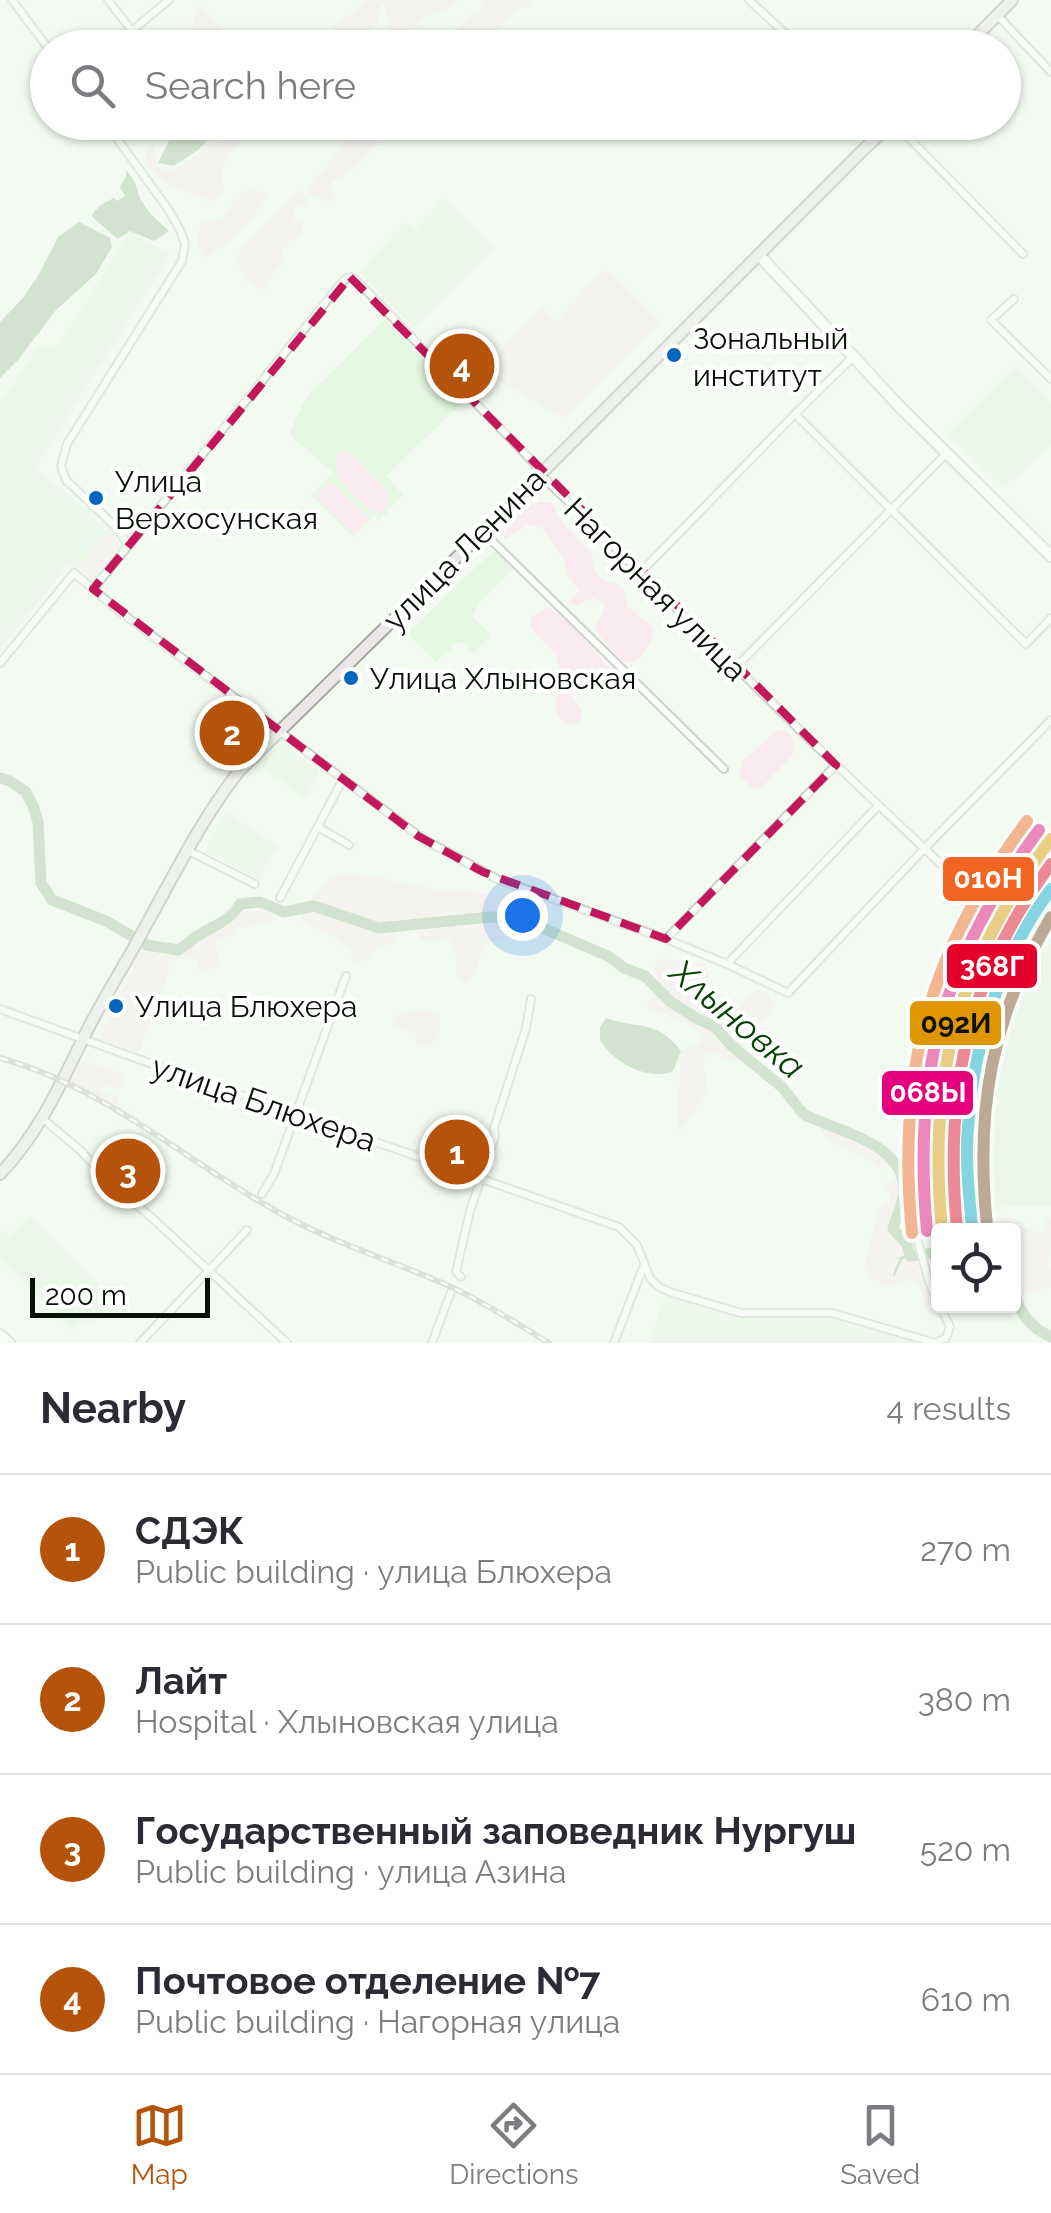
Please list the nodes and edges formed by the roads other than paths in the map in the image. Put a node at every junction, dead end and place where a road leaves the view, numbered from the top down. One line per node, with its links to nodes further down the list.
1 (12, 0): 7 (street)
2 (108, 0): 8 (street)
3 (169, 0): 9 (street)
4 (749, 0): 10 (street)
5 (1012, 0): 6 (main road)
6 (997, 15): 11 (main road); 12 (street)
7 (34, 30)
8 (131, 30)
9 (133, 30)
10 (782, 30)
11 (982, 30)
12 (1011, 30)
13 (1021, 40): 14 (street)
14 (1051, 72)
15 (119, 140): 28 (street)
16 (873, 140): 19 (main road, улица Ленина)
17 (911, 140): 18 (street)
18 (1024, 254)
19 (759, 255): 21 (main road); 25 (main road, улица Ленина)
20 (1014, 299): 22 (street)
21 (853, 358): 23 (street); 24 (main road)
22 (1051, 380)
23 (795, 414): 26 (street); 30 (street)
24 (947, 453): 26 (street); 29 (main road)
25 (540, 474): 27 (main road, улица Ленина); 28 (street, Нагорная улица); 30 (street, Нагорная улица)
26 (891, 508): 32 (street); 34 (street)
27 (483, 532): 36 (main road, улица Ленина); 38 (street)
28 (128, 545): 31 (street)
29 (1051, 556)
30 (640, 573): 34 (street, Нагорная улица)
31 (93, 589): 33 (street); 36 (street)
32 (1051, 618)
33 (0, 663)
34 (736, 667): 37 (street, Нагорная улица)
35 (1051, 720): 43 (street)
36 (279, 731): 39 (street); 44 (main road, улица Ленина)
37 (836, 766): 40 (street, Нагорная улица); 47 (street)
38 (724, 770)
39 (343, 779): 41 (street); 47 (street)
40 (878, 806): 43 (street, Нагорная улица); 48 (street)
41 (318, 827): 42 (street); 46 (street)
42 (349, 844)
43 (924, 849): 48 (street); 62 (street, Нагорная улица)
44 (187, 850): 45 (street); 52 (main road, улица Ленина)
45 (255, 884)
46 (280, 898)
47 (666, 939): 48 (street)
48 (727, 964)
49 (346, 976): 53 (street)
50 (531, 999): 56 (street)
51 (0, 1009): 52 (street, улица Блюхера)
52 (83, 1040): 53 (street, улица Блюхера); 54 (main road, улица Ленина)
53 (296, 1115): 56 (street, улица Блюхера); 57 (street)
54 (42, 1119): 55 (main road, улица Ленина); 60 (street)
55 (0, 1174)
56 (482, 1179): 59 (street, улица Блюхера); 61 (street)
57 (262, 1194)
58 (247, 1230): 60 (street)
59 (644, 1263): 64 (street, улица Блюхера); 70 (street)
60 (209, 1270): 67 (street); 68 (street)
61 (461, 1277)
62 (931, 1283)
63 (451, 1292): 69 (street)
64 (943, 1313)
65 (0, 1335): 66 (main road)
66 (8, 1343)
67 (140, 1343)
68 (287, 1343)
69 (432, 1343)
70 (614, 1343)

